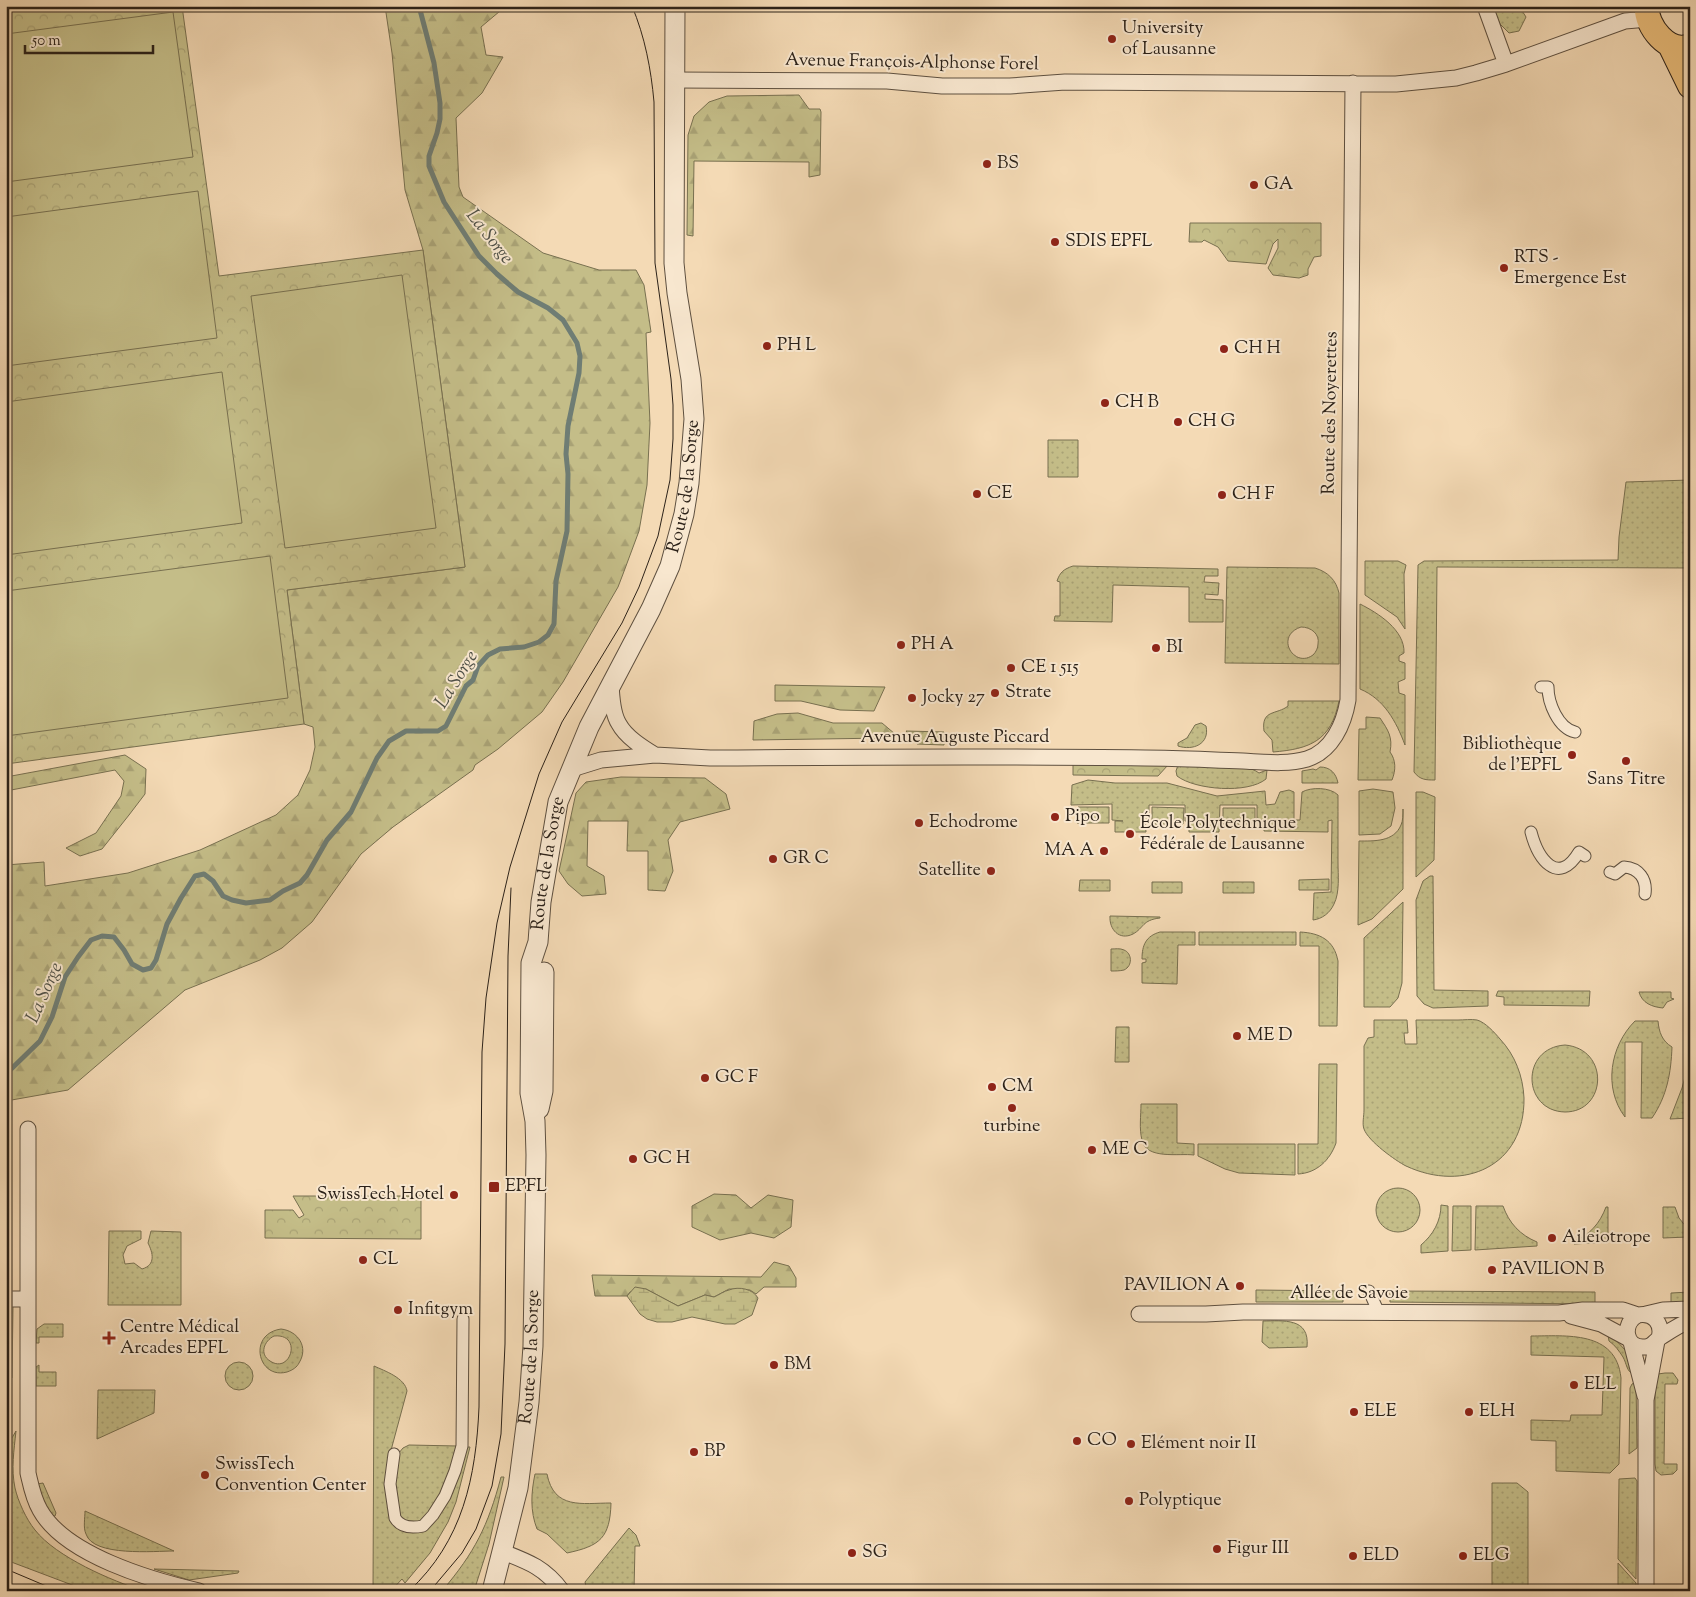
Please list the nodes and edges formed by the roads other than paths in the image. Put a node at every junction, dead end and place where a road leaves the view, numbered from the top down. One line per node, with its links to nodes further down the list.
1 (675, 6): 6 (street, Route de la Sorge)
2 (1485, 6): 5 (street)
3 (1648, 13): 4 (main road); 5 (street, Avenue François-Alphonse Forel)
4 (1680, 45): 8 (main road)
5 (1506, 64): 7 (street, Avenue François-Alphonse Forel)
6 (675, 80): 7 (street, Avenue François-Alphonse Forel); 9 (street, Route de la Sorge)
7 (1353, 84): 12 (street, Route des Noyerettes)
8 (1690, 86)
9 (611, 685): 13 (street); 14 (street, Route de la Sorge)
10 (1541, 687): 11 (street)
11 (1575, 732)
12 (1333, 740): 13 (street, Avenue Auguste Piccard)
13 (654, 756): 14 (street, Avenue Auguste Piccard)
14 (572, 769): 34 (street, Route de la Sorge)
15 (1531, 832): 16 (street)
16 (1585, 856)
17 (1610, 872): 18 (street)
18 (1645, 894)
19 (28, 1128): 22 (street)
20 (1369, 1291): 24 (street)
21 (6, 1298): 22 (street)
22 (28, 1298): 35 (street)
23 (1690, 1309): 27 (street, Allée de Savoie)
24 (1379, 1312): 25 (street, Allée de Savoie); 26 (street, Allée de Savoie)
25 (1559, 1313): 27 (street, Allée de Savoie); 30 (street, Allée de Savoie)
26 (1139, 1314)
27 (1642, 1314): 30 (street); 31 (street)
28 (463, 1319): 33 (street)
29 (1690, 1321): 31 (street)
30 (1630, 1340): 31 (street); 32 (street)
31 (1658, 1340): 32 (street)
32 (1646, 1400): 38 (street)
33 (394, 1454)
34 (503, 1552): 36 (street, Route de la Sorge); 37 (street)
35 (198, 1591)
36 (492, 1591)
37 (562, 1591)
38 (1646, 1591)

